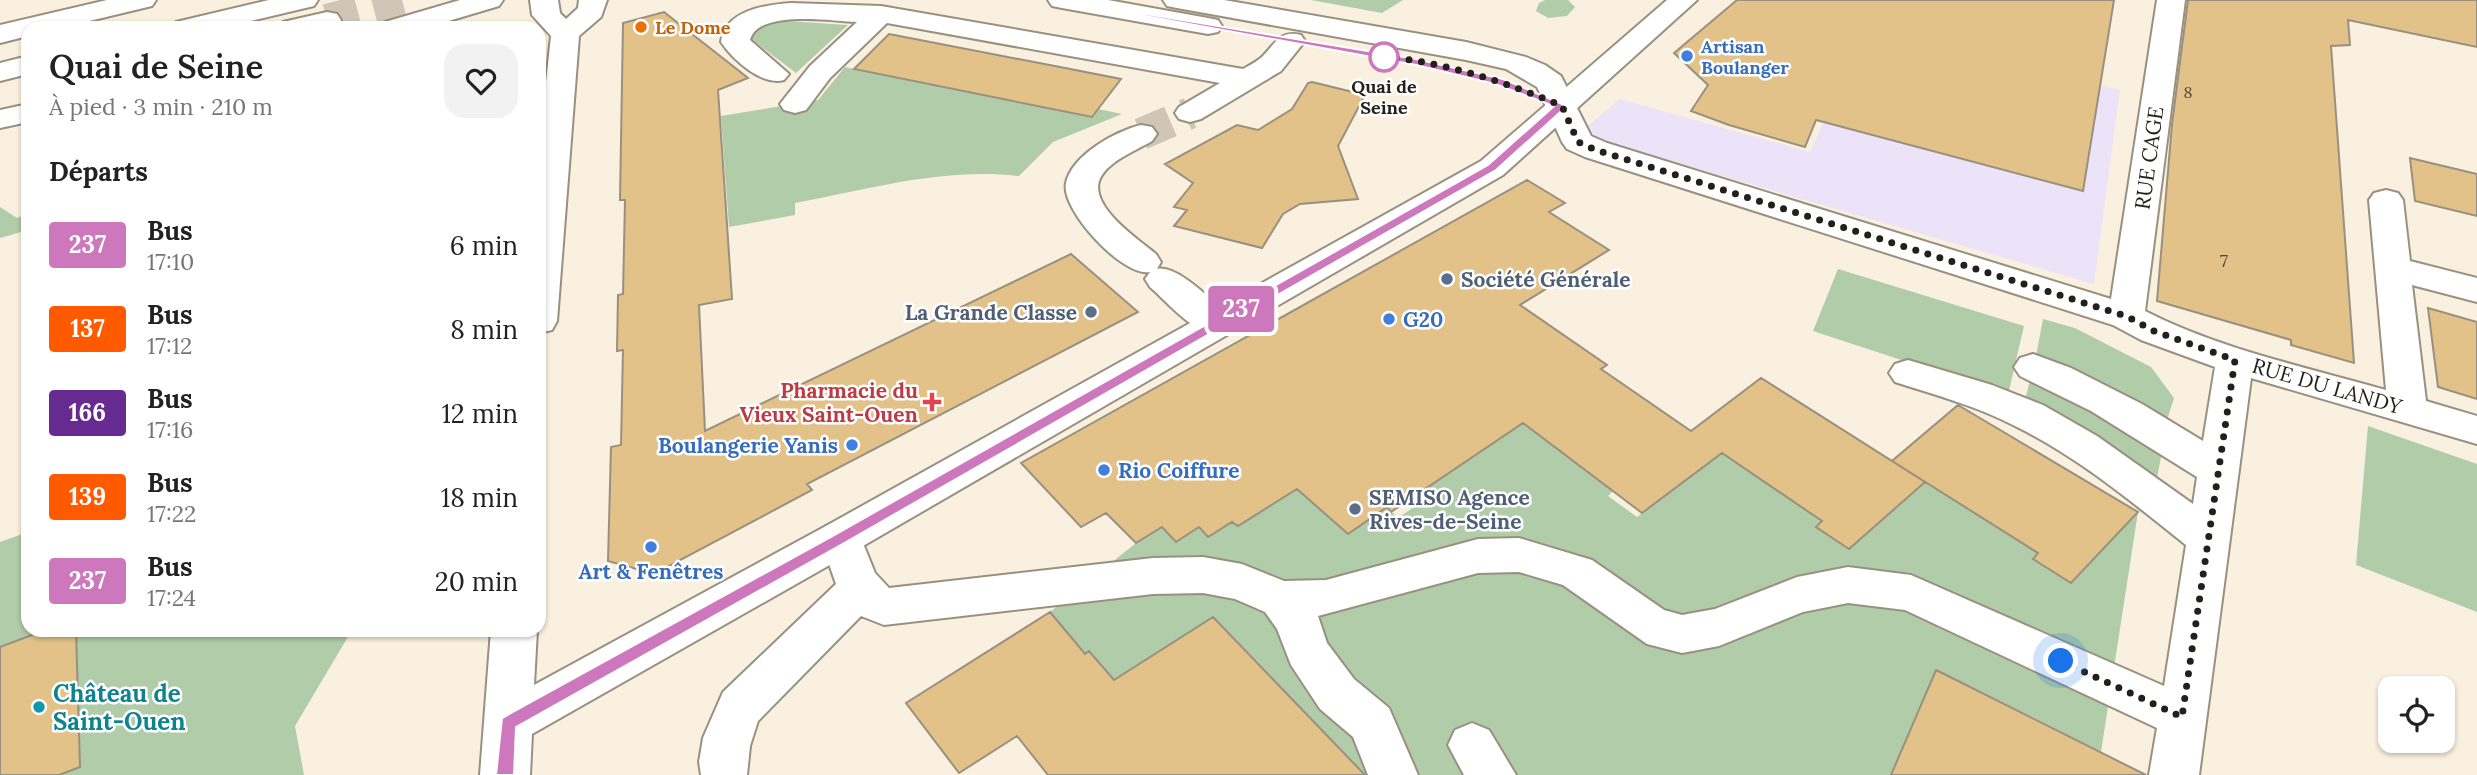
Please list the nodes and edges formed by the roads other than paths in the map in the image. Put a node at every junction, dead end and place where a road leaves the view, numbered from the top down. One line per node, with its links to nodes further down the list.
1 (142, 0): 12 (street)
2 (304, 0): 13 (street)
3 (489, 0): 15 (street)
4 (544, 0): 18 (street)
5 (593, 0): 18 (street)
6 (1062, 0): 19 (street)
7 (1177, 0): 27 (street, RUE DU LANDY)
8 (1683, 0): 27 (street)
9 (2171, 0): 36 (street, RUE CAGE)
10 (881, 14): 22 (street); 23 (street); 26 (street)
11 (327, 20): 14 (street)
12 (54, 21)
13 (216, 21)
14 (323, 21)
15 (418, 21)
16 (21, 29): 17 (street)
17 (0, 34)
18 (565, 34): 33 (street)
19 (1291, 41): 23 (street); 27 (street)
20 (21, 67): 21 (street)
21 (0, 72)
22 (774, 74)
23 (1250, 79): 28 (street)
24 (21, 90): 25 (street)
25 (0, 94)
26 (795, 104)
27 (1562, 106): 36 (street, RUE DU LANDY); 37 (street)
28 (1190, 113)
29 (21, 114): 30 (street)
30 (0, 119)
31 (1141, 134): 37 (street)
32 (2386, 201): 34 (street)
33 (546, 244)
34 (2392, 268): 35 (street); 41 (street)
35 (2477, 290)
36 (2126, 316): 38 (street, RUE DU LANDY)
37 (1216, 324): 44 (street)
38 (2235, 360): 41 (street, RUE DU LANDY); 43 (street)
39 (2033, 368): 43 (street)
40 (1908, 373): 45 (street)
41 (2407, 410): 42 (street, RUE DU LANDY)
42 (2477, 430)
43 (2218, 470): 45 (street)
44 (841, 538): 46 (street); 50 (street)
45 (2208, 539): 49 (street)
46 (860, 589): 47 (street); 51 (street)
47 (1281, 599): 49 (street); 53 (street)
48 (514, 637): 50 (street)
49 (2182, 717): 54 (street)
50 (508, 723): 52 (street)
51 (723, 771)
52 (505, 775)
53 (1393, 775)
54 (2174, 775)

